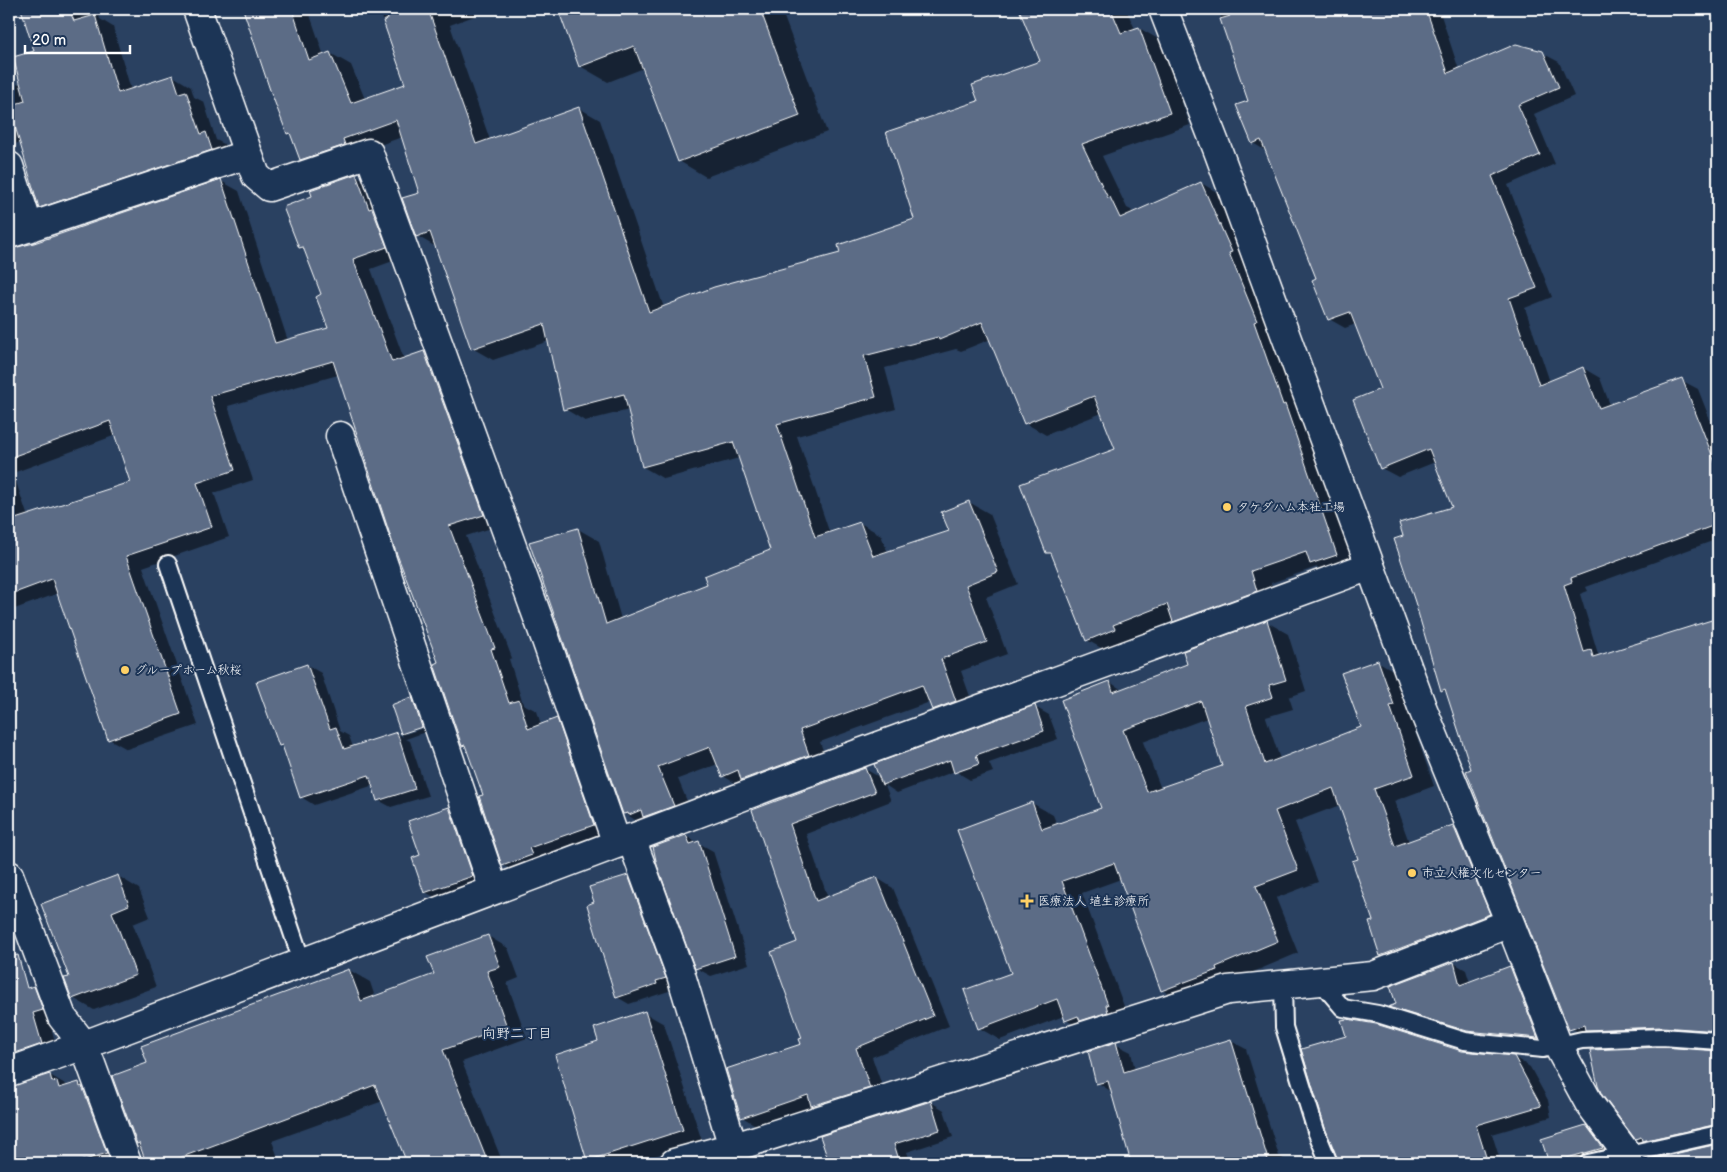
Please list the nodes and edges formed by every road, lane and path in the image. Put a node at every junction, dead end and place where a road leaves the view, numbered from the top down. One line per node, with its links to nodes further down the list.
1 (197, 9): 3 (street)
2 (1163, 9): 8 (street)
3 (248, 154): 5 (street); 9 (street)
4 (9, 166): 5 (street)
5 (19, 231)
6 (340, 436): 11 (street)
7 (168, 564): 13 (lane)
8 (1370, 566): 9 (street); 12 (street)
9 (624, 841): 11 (street); 21 (street)
10 (9, 875): 17 (street)
11 (494, 890): 13 (street)
12 (1510, 923): 14 (street); 18 (street)
13 (302, 962): 17 (street)
14 (1320, 981): 15 (street); 18 (lane)
15 (1283, 984): 21 (street); 25 (lane)
16 (1718, 1041): 18 (lane)
17 (84, 1045): 19 (street); 23 (street)
18 (1558, 1046): 22 (street)
19 (9, 1072)
20 (1718, 1134): 22 (lane)
21 (736, 1155): 24 (street)
22 (1628, 1159): 26 (lane)
23 (127, 1163)
24 (674, 1163)
25 (1329, 1163)
26 (1588, 1163)

